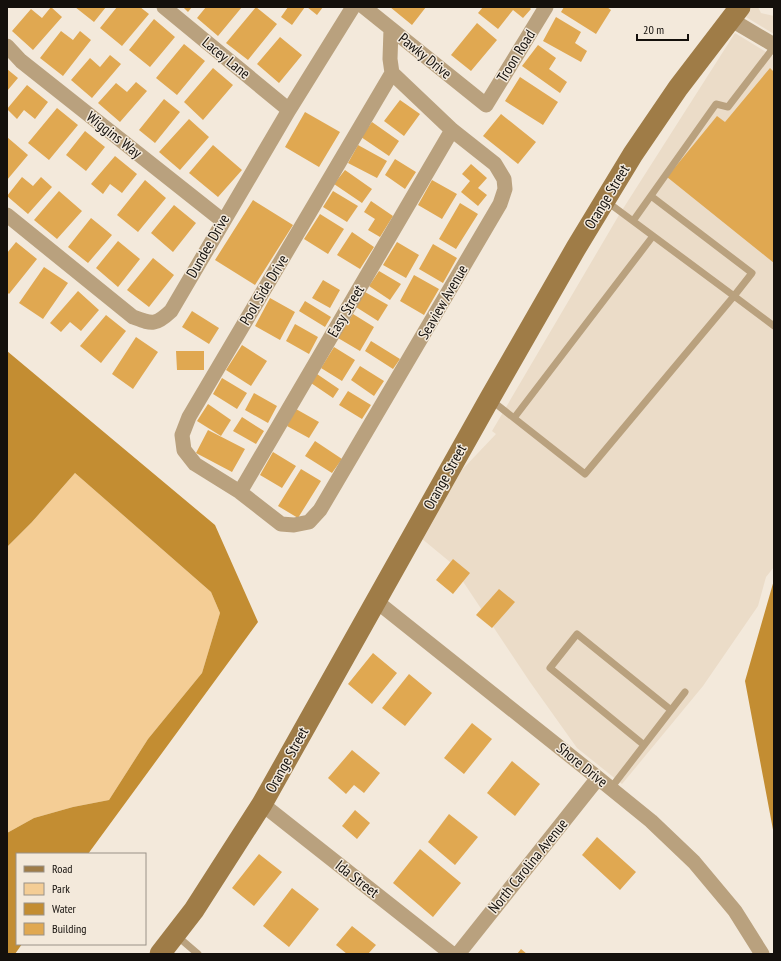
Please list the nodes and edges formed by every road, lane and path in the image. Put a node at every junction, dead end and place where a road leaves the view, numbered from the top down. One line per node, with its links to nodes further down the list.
1 (164, 7): 11 (street, Lacey Lane)
2 (353, 7): 11 (street, Dundee Drive)
3 (364, 7): 6 (street, Pawky Drive)
4 (546, 7): 10 (street, Troon Road)
5 (735, 13): 8 (street); 14 (street, Orange Street)
6 (391, 29): 9 (street); 10 (street, Pawky Drive)
7 (7, 46): 16 (street, Wiggins Way)
8 (774, 46): 13 (lane)
9 (392, 73): 12 (street, Seaview Avenue); 23 (street, Pool Side Drive)
10 (486, 105)
11 (289, 110): 16 (street, Dundee Drive)
12 (452, 130): 23 (street, Easy Street); 23 (street, Seaview Avenue)
13 (651, 196): 17 (lane); 19 (lane)
14 (606, 200): 17 (lane); 21 (street, Orange Street)
15 (7, 215): 16 (street, Dundee Drive)
16 (223, 221)
17 (633, 221): 18 (lane)
18 (653, 236): 19 (lane); 22 (lane)
19 (734, 296): 20 (lane); 22 (lane)
20 (774, 326)
21 (490, 398): 22 (lane); 24 (street, Orange Street)
22 (514, 418)
23 (240, 492)
24 (376, 600): 28 (street, Shore Drive); 30 (street, Orange Street)
25 (685, 692): 26 (lane)
26 (671, 710): 27 (lane); 27 (lane)
27 (644, 745): 29 (lane)
28 (598, 778): 29 (street, Shore Drive); 35 (street, North Carolina Avenue)
29 (611, 788): 36 (street, Shore Drive)
30 (262, 804): 31 (street, Orange Street); 34 (street, Ida Street)
31 (175, 935): 32 (street, Orange Street); 33 (lane)
32 (160, 954)
33 (198, 954)
34 (452, 954)
35 (458, 954)
36 (762, 954)

